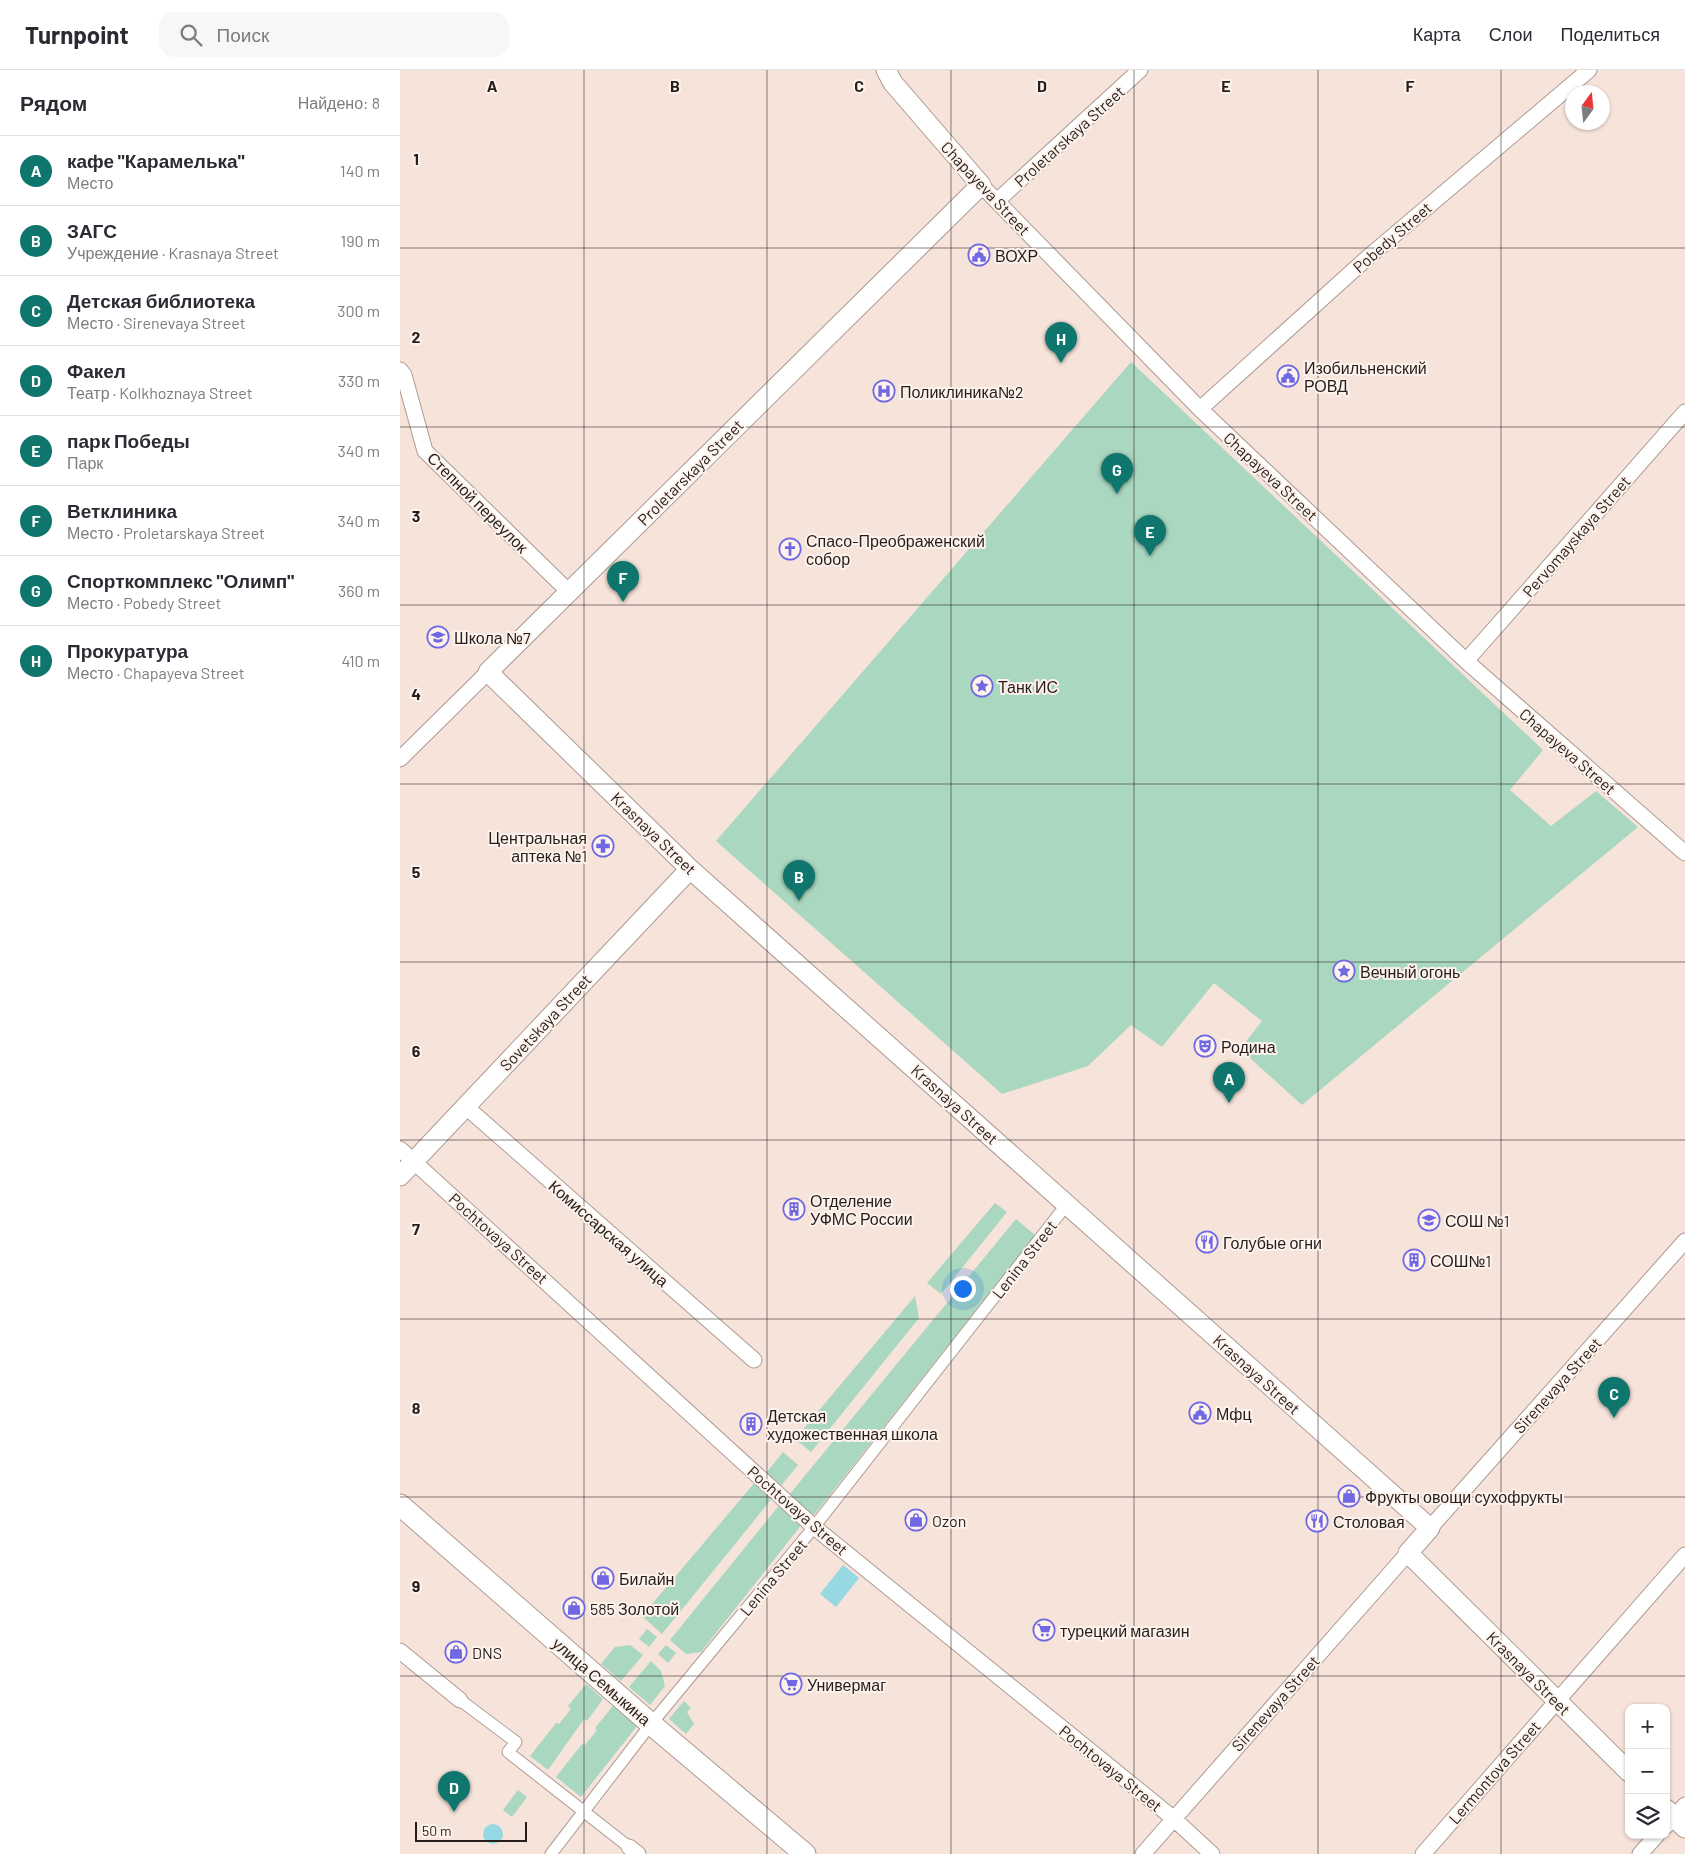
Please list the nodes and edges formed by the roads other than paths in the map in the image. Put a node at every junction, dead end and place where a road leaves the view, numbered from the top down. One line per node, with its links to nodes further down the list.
1 (886, 70): 4 (street, Chapayeva Street)
2 (1140, 70): 5 (street, Proletarskaya Street)
3 (1589, 70): 7 (street, Pobedy Street)
4 (981, 185): 5 (street, Chapayeva Street); 9 (street, Proletarskaya Street)
5 (997, 201): 7 (street, Chapayeva Street)
6 (400, 370): 9 (street, Степной переулок)
7 (1200, 409): 10 (street, Chapayeva Street)
8 (1685, 412): 10 (street, Pervomayskaya Street)
9 (569, 592): 11 (street, Proletarskaya Street)
10 (1466, 661): 13 (street, Chapayeva Street)
11 (488, 672): 12 (street, Proletarskaya Street); 14 (street, Krasnaya Street)
12 (400, 759)
13 (1685, 853)
14 (690, 869): 15 (street, Sovetskaya Street); 18 (street, Krasnaya Street)
15 (465, 1106): 16 (street, Sovetskaya Street); 20 (street, Комиссарская улица)
16 (407, 1155): 17 (street, Sovetskaya Street); 22 (street, Pochtovaya Street)
17 (400, 1176)
18 (1067, 1204): 22 (street, Lenina Street); 23 (street, Krasnaya Street)
19 (1685, 1241): 23 (street, Sirenevaya Street)
20 (754, 1360)
21 (400, 1505): 29 (main road, улица Семыкина)
22 (814, 1527): 29 (street, Lenina Street); 32 (street, Pochtovaya Street)
23 (1430, 1528): 24 (street)
24 (1408, 1553): 28 (street, Krasnaya Street); 32 (street, Sirenevaya Street)
25 (1685, 1555): 28 (street, Lermontova Street)
26 (400, 1651): 27 (street)
27 (460, 1700): 31 (street)
28 (1556, 1700): 30 (street, Krasnaya Street); 39 (street, Lermontova Street)
29 (651, 1724): 31 (street, Lenina Street); 36 (main road, улица Семыкина)
30 (1625, 1768)
31 (584, 1811): 34 (street); 35 (street, Lenina Street)
32 (1173, 1818): 37 (street, Sirenevaya Street); 38 (street, Pochtovaya Street)
33 (1654, 1839): 40 (street)
34 (634, 1850)
35 (551, 1854)
36 (805, 1854)
37 (1143, 1854)
38 (1212, 1854)
39 (1423, 1854)
40 (1640, 1854)

